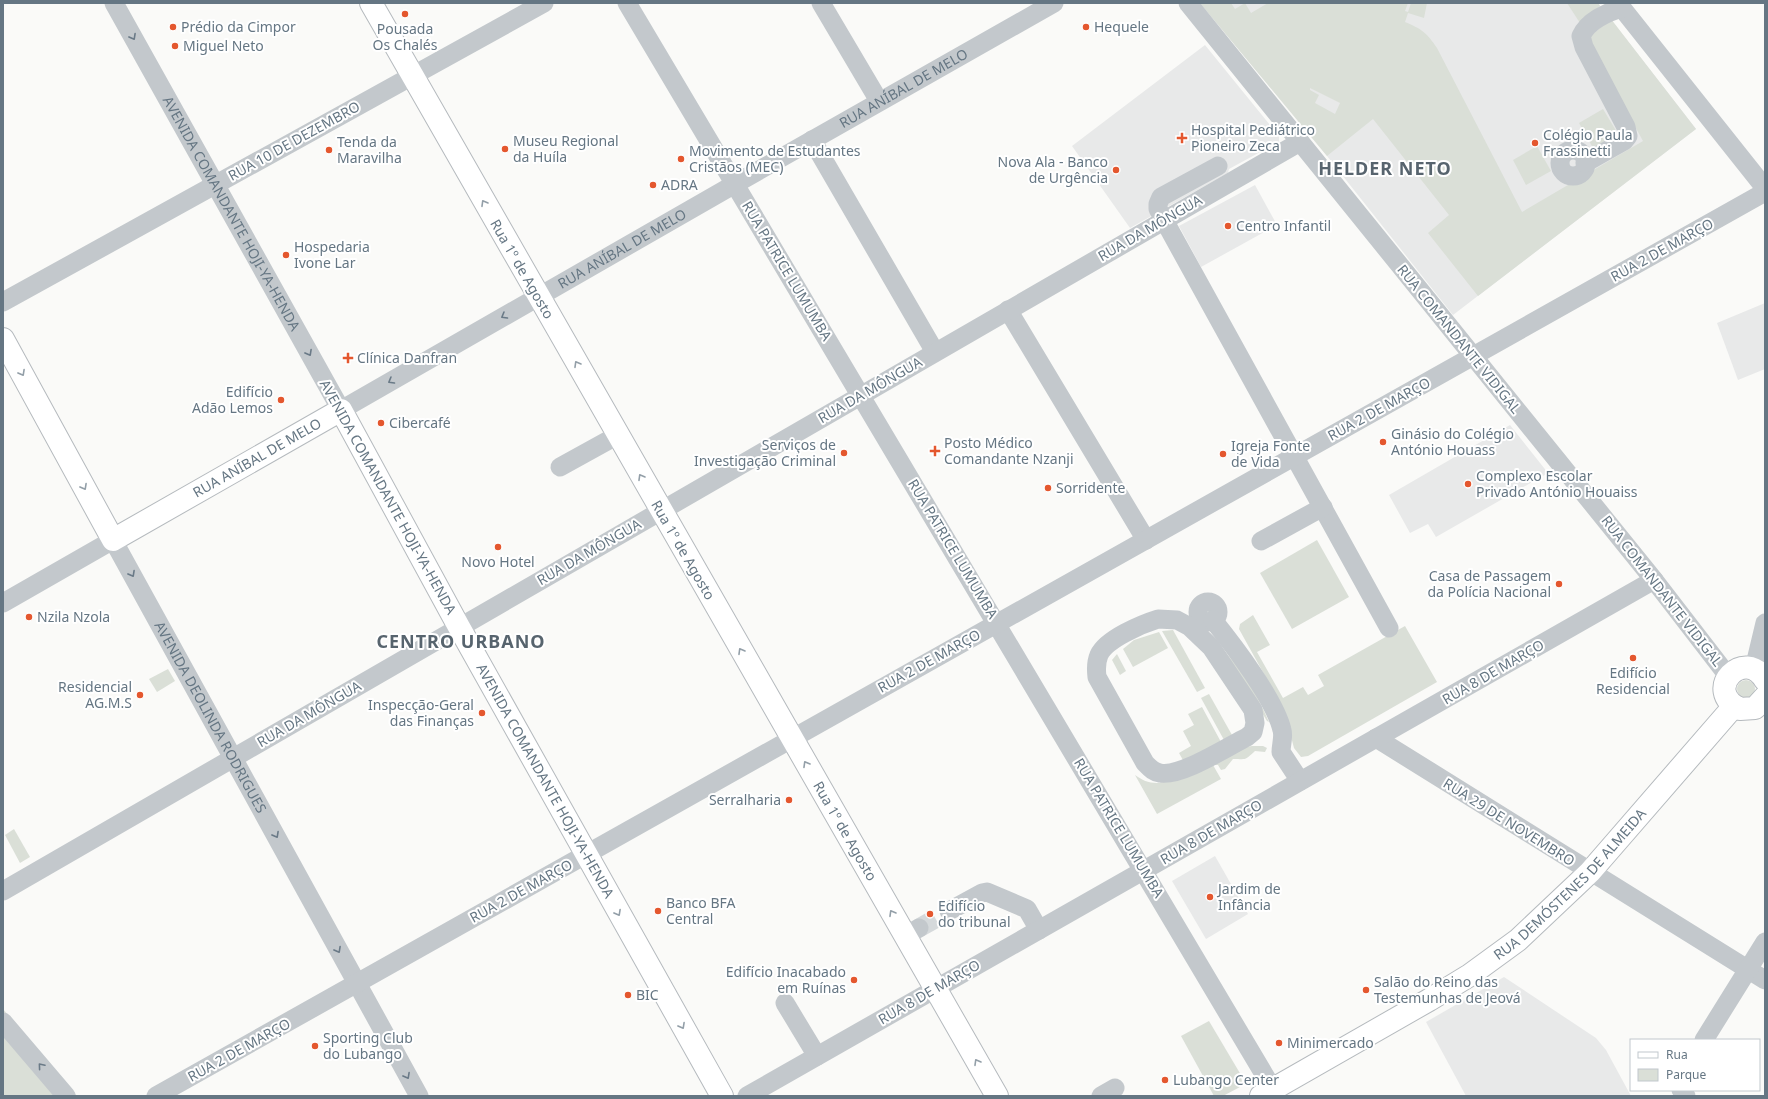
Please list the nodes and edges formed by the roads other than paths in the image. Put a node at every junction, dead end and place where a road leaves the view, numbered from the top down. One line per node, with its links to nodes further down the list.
1 (114, 3): 17 (street, AVENIDA COMANDANTE HOJI-YA-HENDA, one-way to 17)
2 (371, 3): 10 (main road, Rua 1º de Agosto)
3 (544, 3): 10 (street, RUA 10 DE DEZEMBRO)
4 (628, 3): 16 (street, RUA PATRICE LUMUMBA)
5 (821, 3): 11 (street)
6 (1054, 3): 9 (street, RUA ANÍBAL DE MELO)
7 (1188, 3): 13 (street, RUA COMANDANTE VIDIGAL)
8 (1620, 6): 14 (street); 18 (street)
9 (1033, 8): 11 (street, RUA ANÍBAL DE MELO)
10 (412, 76): 17 (street, RUA 10 DE DEZEMBRO); 21 (main road, Rua 1º de Agosto, one-way to 10)
11 (879, 102): 12 (street, RUA ANÍBAL DE MELO)
12 (812, 140): 16 (street, RUA ANÍBAL DE MELO); 25 (street)
13 (1300, 142): 20 (street, RUA DA MÔNGUA); 26 (street, RUA COMANDANTE VIDIGAL)
14 (1585, 163)
15 (1218, 166): 20 (street)
16 (735, 184): 21 (street, RUA ANÍBAL DE MELO); 27 (street, RUA PATRICE LUMUMBA)
17 (215, 185): 22 (street, RUA 10 DE DEZEMBRO); 28 (street, AVENIDA COMANDANTE HOJI-YA-HENDA, one-way to 28)
18 (1765, 188)
19 (1765, 192): 26 (street, RUA 2 DE MARÇO)
20 (1164, 220): 23 (street, RUA DA MÔNGUA); 30 (street)
21 (538, 297): 28 (street, RUA ANÍBAL DE MELO, one-way to 28); 29 (main road, Rua 1º de Agosto, one-way to 21)
22 (3, 302)
23 (1008, 310): 25 (street, RUA DA MÔNGUA); 35 (street)
24 (3, 339): 34 (main road, AVENIDA DEOLINDA RODRIGUES, one-way to 34)
25 (935, 352): 27 (street, RUA DA MÔNGUA)
26 (1474, 356): 30 (street, RUA 2 DE MARÇO); 37 (street, RUA COMANDANTE VIDIGAL)
27 (861, 395): 33 (street, RUA DA MÔNGUA); 40 (street, RUA PATRICE LUMUMBA)
28 (341, 410): 34 (main road, RUA ANÍBAL DE MELO); 42 (main road, AVENIDA COMANDANTE HOJI-YA-HENDA)
29 (621, 441): 31 (street); 33 (main road, Rua 1º de Agosto, one-way to 29)
30 (1296, 456): 32 (street); 35 (street, RUA 2 DE MARÇO)
31 (560, 467)
32 (1323, 507): 36 (street); 43 (street)
33 (661, 511): 42 (street, RUA DA MÔNGUA); 50 (main road, Rua 1º de Agosto, one-way to 33)
34 (113, 540): 38 (street, RUA ANÍBAL DE MELO); 52 (street, AVENIDA DEOLINDA RODRIGUES, one-way to 52)
35 (1146, 540): 40 (street, RUA 2 DE MARÇO)
36 (1261, 541)
37 (1654, 580): 45 (street, RUA COMANDANTE VIDIGAL); 49 (street, RUA 8 DE MARÇO)
38 (3, 603)
39 (1213, 620): 51 (street)
40 (997, 623): 50 (street, RUA 2 DE MARÇO); 55 (street, RUA PATRICE LUMUMBA)
41 (1765, 623): 44 (street)
42 (459, 627): 52 (street, RUA DA MÔNGUA); 54 (main road, AVENIDA COMANDANTE HOJI-YA-HENDA)
43 (1390, 628)
44 (1759, 674): 45 (main road)
45 (1728, 676): 47 (main road)
46 (1765, 697): 47 (main road)
47 (1734, 706): 56 (main road, RUA DEMÓSTENES DE ALMEIDA)
48 (1253, 710): 48 (street); 51 (street)
49 (1376, 738): 53 (street, RUA 8 DE MARÇO); 56 (street, RUA 29 DE NOVEMBRO)
50 (792, 739): 54 (street, RUA 2 DE MARÇO); 64 (main road, Rua 1º de Agosto, one-way to 50)
51 (1280, 752): 53 (street)
52 (232, 758): 57 (street, RUA DA MÔNGUA); 63 (street, AVENIDA DEOLINDA RODRIGUES, one-way to 63)
53 (1300, 781): 55 (street, RUA 8 DE MARÇO)
54 (586, 854): 63 (street, RUA 2 DE MARÇO); 73 (main road, AVENIDA COMANDANTE HOJI-YA-HENDA, one-way to 73)
55 (1144, 870): 59 (street, RUA 8 DE MARÇO); 69 (street, RUA PATRICE LUMUMBA)
56 (1590, 872): 61 (street, RUA 29 DE NOVEMBRO); 69 (main road, RUA DEMÓSTENES DE ALMEIDA)
57 (3, 891)
58 (949, 911): 59 (street)
59 (1039, 930): 64 (street, RUA 8 DE MARÇO)
60 (1765, 942): 61 (street)
61 (1748, 970): 62 (street, RUA 29 DE NOVEMBRO); 67 (street)
62 (1765, 980)
63 (356, 983): 71 (street, RUA 2 DE MARÇO); 72 (street, AVENIDA DEOLINDA RODRIGUES, one-way to 72)
64 (935, 988): 68 (street, RUA 8 DE MARÇO); 75 (main road, Rua 1º de Agosto, one-way to 64)
65 (785, 1003): 68 (street)
66 (3, 1022): 70 (street, one-way to 66)
67 (1705, 1039)
68 (817, 1056): 74 (street, RUA 8 DE MARÇO)
69 (1270, 1094)
70 (66, 1096)
71 (156, 1096)
72 (419, 1096)
73 (722, 1096)
74 (747, 1096)
75 (997, 1096)

